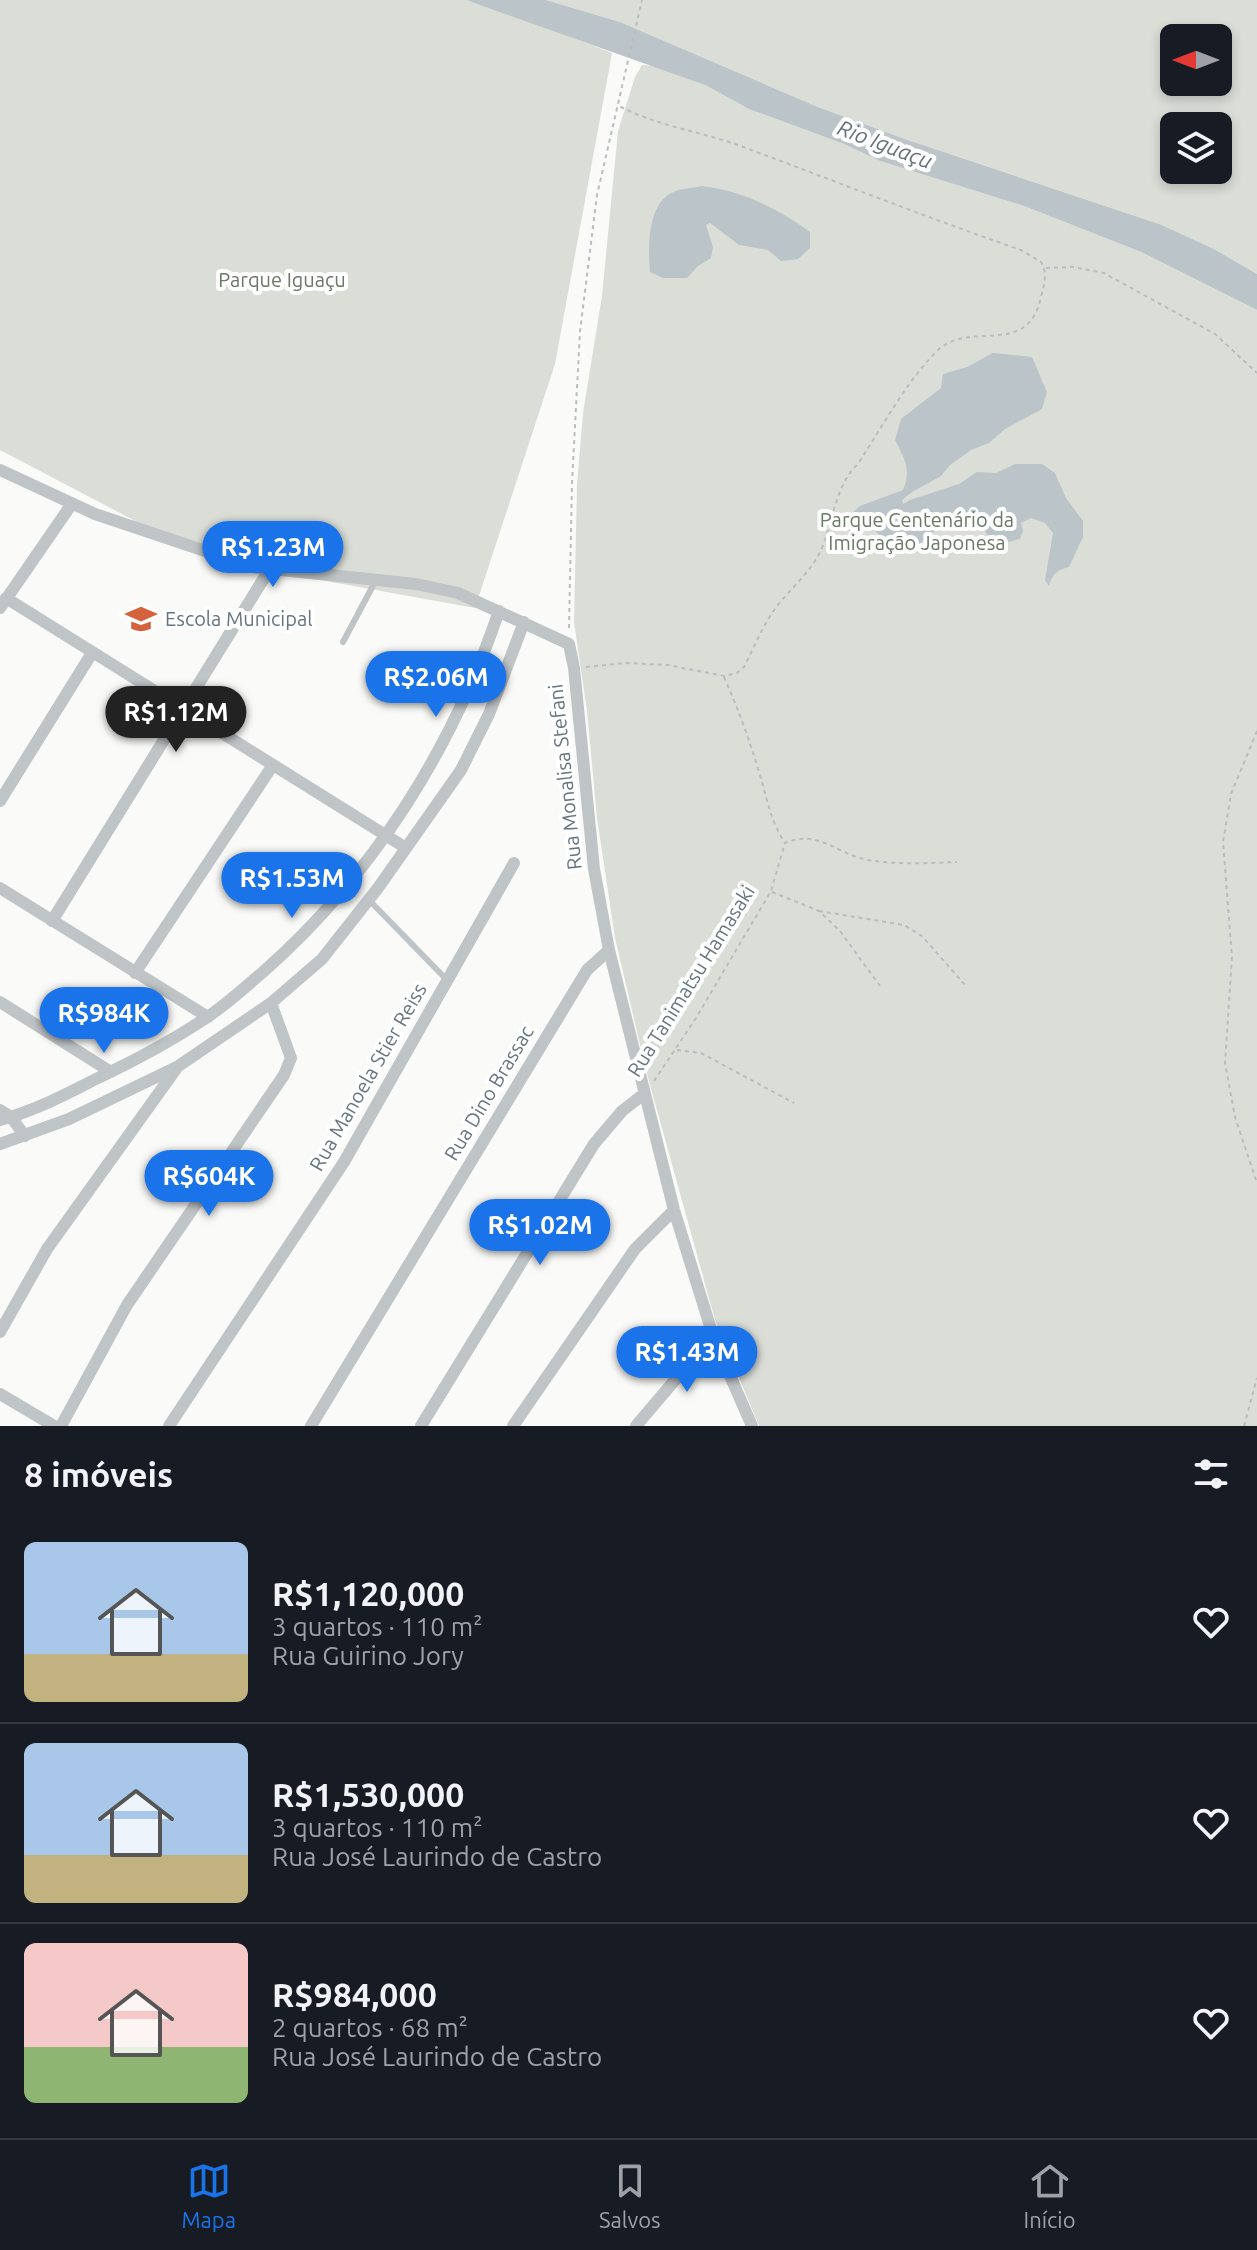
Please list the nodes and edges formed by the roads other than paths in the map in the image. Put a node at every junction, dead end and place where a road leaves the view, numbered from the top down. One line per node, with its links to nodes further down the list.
1 (0, 470): 2 (street)
2 (71, 505): 3 (street); 5 (street)
3 (269, 570): 4 (street); 10 (street)
4 (376, 580): 6 (street); 8 (lane)
5 (3, 603): 9 (street)
6 (499, 611): 7 (street); 13 (street)
7 (524, 622): 14 (street); 19 (street, Rua Monalisa Stefani)
8 (343, 642)
9 (92, 653): 10 (street); 12 (street)
10 (183, 709): 11 (street); 18 (street)
11 (273, 765): 13 (street); 20 (street)
12 (0, 801)
13 (387, 835): 14 (street); 24 (street)
14 (406, 848): 17 (street)
15 (514, 863): 21 (street, Rua Manoela Stier Reiss)
16 (0, 888): 18 (street)
17 (369, 900): 21 (lane); 23 (street)
18 (52, 921): 20 (street)
19 (609, 950): 27 (street, Rua Monalisa Stefani); 38 (street, Rua Dino Brassac)
20 (135, 973): 24 (street)
21 (446, 979): 37 (street, Rua Manoela Stier Reiss)
22 (0, 1002): 26 (street)
23 (271, 1003): 25 (street); 36 (street)
24 (208, 1017): 26 (street)
25 (177, 1067): 29 (street); 32 (street)
26 (111, 1072): 28 (street)
27 (644, 1094): 31 (street, Rua Monalisa Stefani); 39 (street)
28 (4, 1116): 29 (street)
29 (25, 1136): 30 (street)
30 (0, 1144)
31 (674, 1210): 33 (street, Rua Monalisa Stefani); 40 (street)
32 (0, 1332)
33 (714, 1339): 41 (street); 42 (street, Rua Monalisa Stefani)
34 (0, 1394): 35 (street)
35 (54, 1426)
36 (61, 1426)
37 (169, 1426)
38 (311, 1426)
39 (421, 1426)
40 (513, 1426)
41 (636, 1426)
42 (752, 1426)

